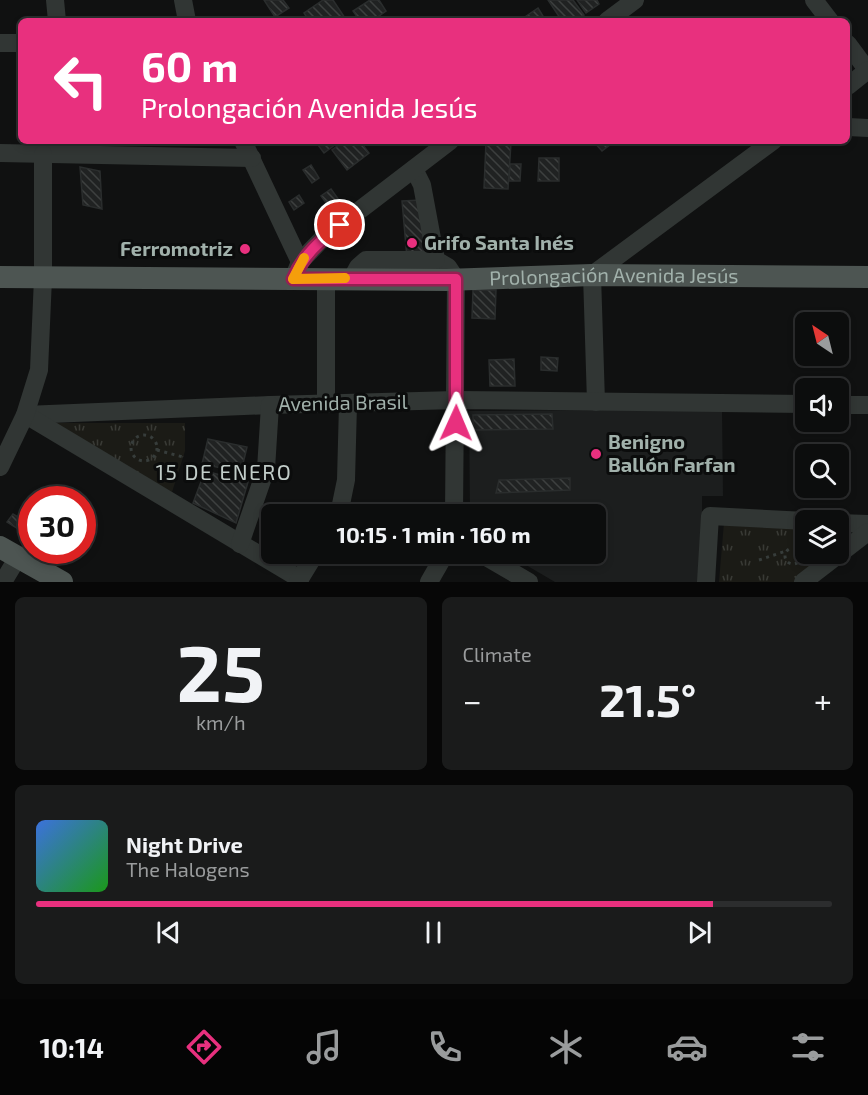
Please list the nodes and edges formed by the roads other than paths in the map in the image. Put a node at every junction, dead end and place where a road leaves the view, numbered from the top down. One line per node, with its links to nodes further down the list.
1 (55, 0): 5 (street)
2 (183, 0): 6 (street)
3 (635, 0): 7 (street)
4 (814, 0): 8 (street)
5 (57, 18)
6 (186, 18)
7 (611, 18)
8 (828, 18)
9 (0, 43): 10 (street)
10 (18, 43)
11 (850, 47): 12 (street)
12 (868, 70): 13 (street)
13 (850, 84)
14 (850, 127): 15 (street)
15 (868, 128)
16 (245, 144): 21 (street)
17 (446, 144): 22 (street)
18 (769, 144): 25 (street)
19 (0, 153): 20 (street)
20 (43, 154): 21 (street); 28 (street)
21 (252, 158): 24 (street)
22 (414, 168): 23 (street); 24 (street)
23 (436, 260): 30 (street); 31 (street)
24 (297, 270): 28 (main road, Prolongación Avenida Jesús); 29 (main road, Prolongación Avenida Jesús)
25 (592, 275): 27 (main road, Prolongación Avenida Jesús); 31 (main road, Prolongación Avenida Jesús); 33 (street)
26 (0, 277): 28 (main road, Prolongación Avenida Jesús)
27 (868, 277)
28 (42, 278): 40 (street)
29 (326, 278): 30 (main road, Prolongación Avenida Jesús); 34 (street)
30 (352, 278): 31 (main road, Prolongación Avenida Jesús)
31 (456, 279): 32 (street)
32 (456, 400): 33 (street, Avenida Brasil); 35 (street, Avenida Brasil); 43 (street)
33 (596, 402): 36 (street, Avenida Brasil)
34 (326, 404): 35 (street, Avenida Brasil); 37 (street, Avenida Brasil)
35 (348, 404): 42 (street)
36 (795, 404)
37 (270, 405): 40 (street, Avenida Brasil); 48 (street)
38 (849, 405): 39 (street)
39 (868, 405)
40 (25, 415): 41 (street); 48 (street)
41 (0, 467)
42 (341, 504)
43 (454, 504)
44 (795, 520): 58 (street)
45 (849, 523): 46 (street)
46 (868, 524)
47 (868, 532): 59 (street)
48 (240, 544): 53 (street)
49 (9, 552): 54 (street); 55 (main road)
50 (309, 564): 53 (street)
51 (439, 564): 56 (street)
52 (498, 564): 57 (street)
53 (299, 581)
54 (3, 582)
55 (62, 582)
56 (429, 582)
57 (529, 582)
58 (706, 582)
59 (803, 582)

